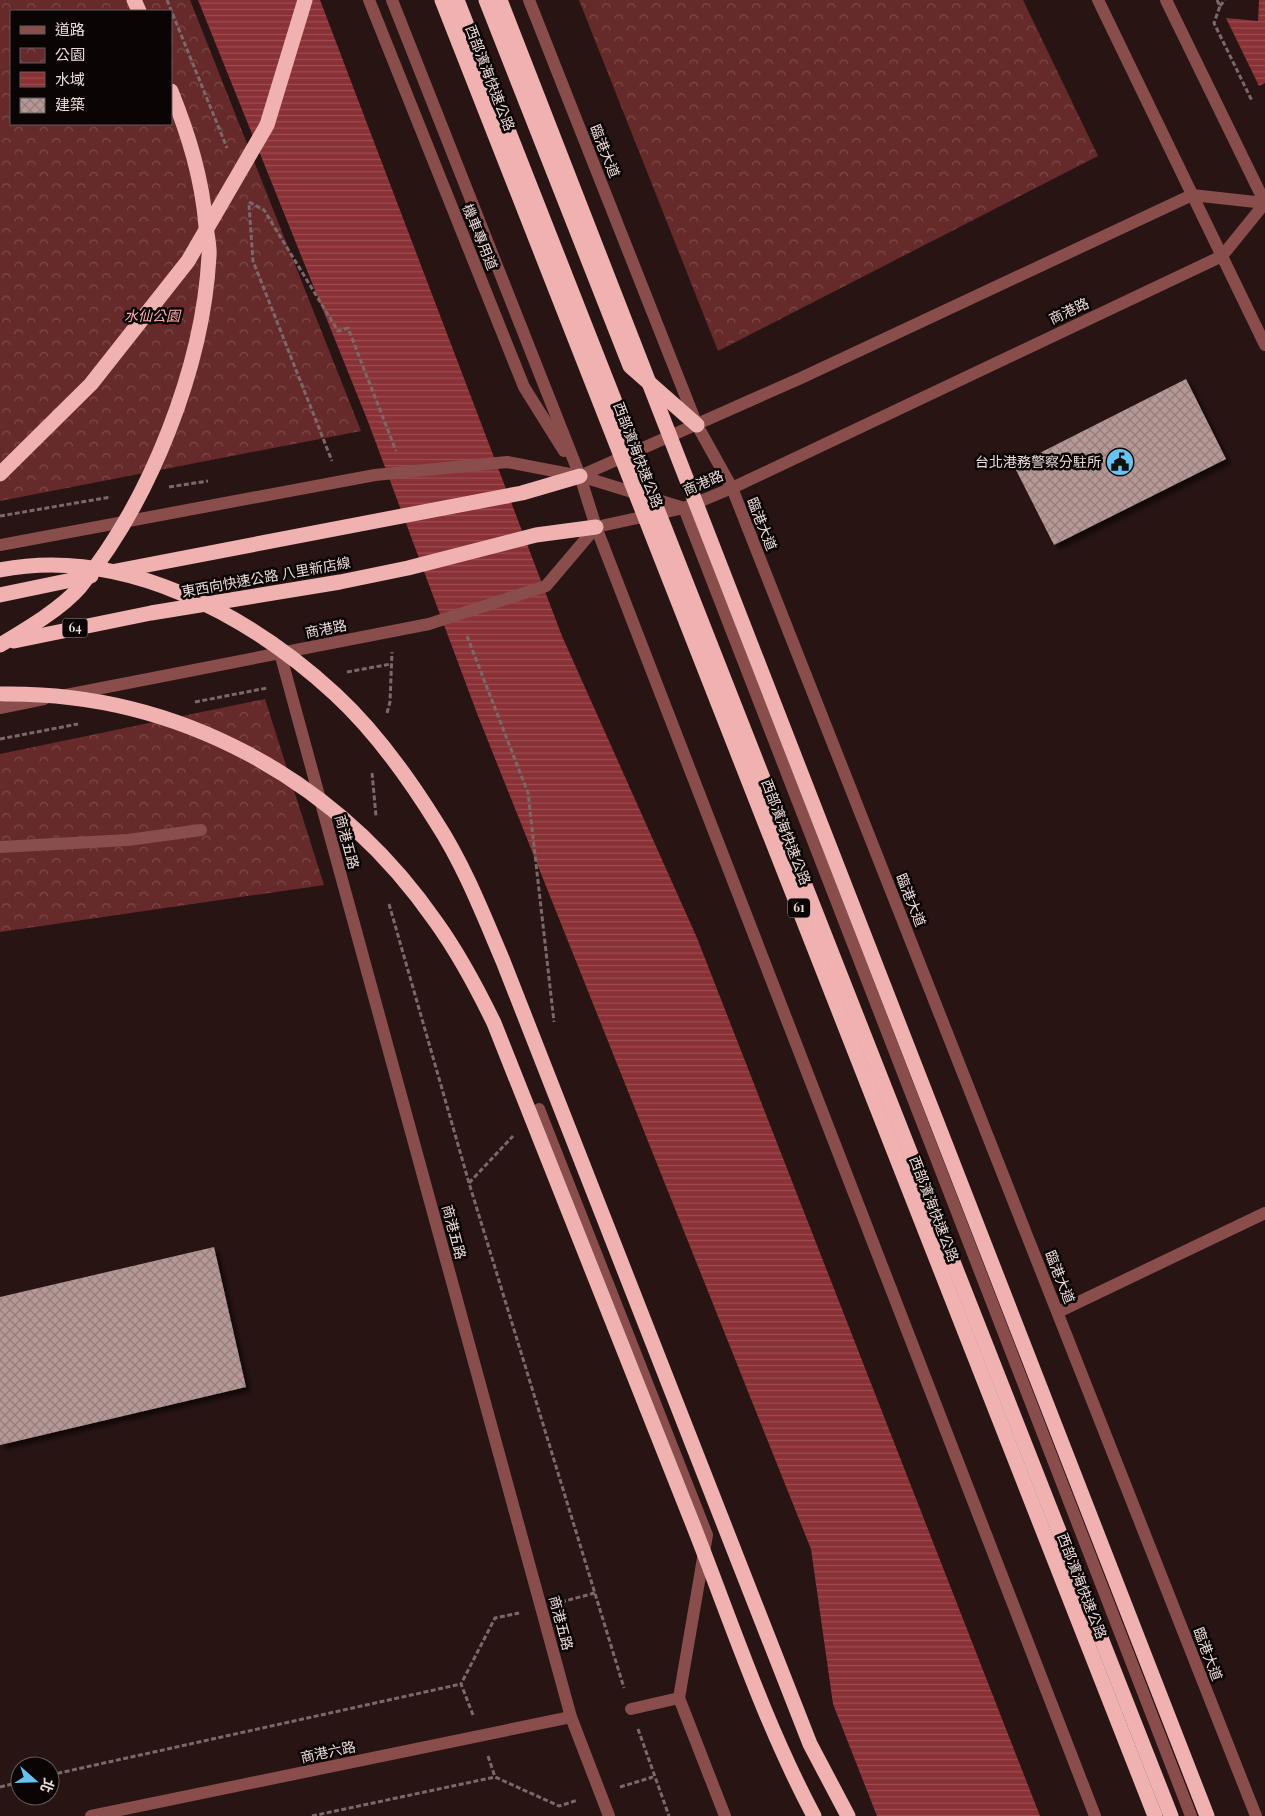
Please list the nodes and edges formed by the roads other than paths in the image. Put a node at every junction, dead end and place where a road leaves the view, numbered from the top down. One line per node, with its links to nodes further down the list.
1 (306, 0): 17 (highway)
2 (369, 0): 18 (street, 機車專用道)
3 (392, 0): 18 (street)
4 (442, 0): 43 (highway, 西部濱海快速公路 / 61)
5 (458, 0): 44 (highway)
6 (486, 0): 16 (highway)
7 (500, 0): 46 (highway)
8 (529, 0): 16 (street, 臨港大道)
9 (1098, 0): 12 (street)
10 (1166, 0): 13 (street)
11 (172, 93): 25 (highway)
12 (1192, 195): 13 (street); 14 (street); 16 (street)
13 (1265, 203): 14 (street, 商港路)
14 (1222, 256): 15 (street); 19 (street, 商港路)
15 (1265, 345)
16 (697, 425): 18 (street); 19 (street, 臨港大道)
17 (0, 474)
18 (580, 476): 20 (street); 21 (street); 22 (street); 24 (highway)
19 (732, 488): 20 (street, 商港路); 33 (street, 臨港大道)
20 (684, 508): 21 (street, 商港路); 45 (street)
21 (596, 527): 25 (highway, 東西向快速公路 八里新店線 / 64); 26 (street, 商港路); 42 (street)
22 (0, 545)
23 (0, 570): 41 (highway)
24 (0, 595)
25 (0, 644)
26 (280, 653): 28 (street, 商港路); 36 (street, 商港五路)
27 (0, 694): 40 (highway)
28 (0, 708)
29 (201, 830): 30 (street)
30 (0, 848)
31 (539, 1109): 34 (street)
32 (1265, 1213): 33 (street)
33 (1058, 1312): 47 (street, 臨港大道)
34 (679, 1698): 35 (street); 39 (street)
35 (631, 1709)
36 (571, 1718): 37 (street, 商港六路); 38 (street, 商港五路)
37 (91, 1816)
38 (608, 1816)
39 (724, 1816)
40 (814, 1816)
41 (848, 1816)
42 (1095, 1816)
43 (1155, 1816)
44 (1171, 1816)
45 (1191, 1816)
46 (1207, 1816)
47 (1256, 1816)

